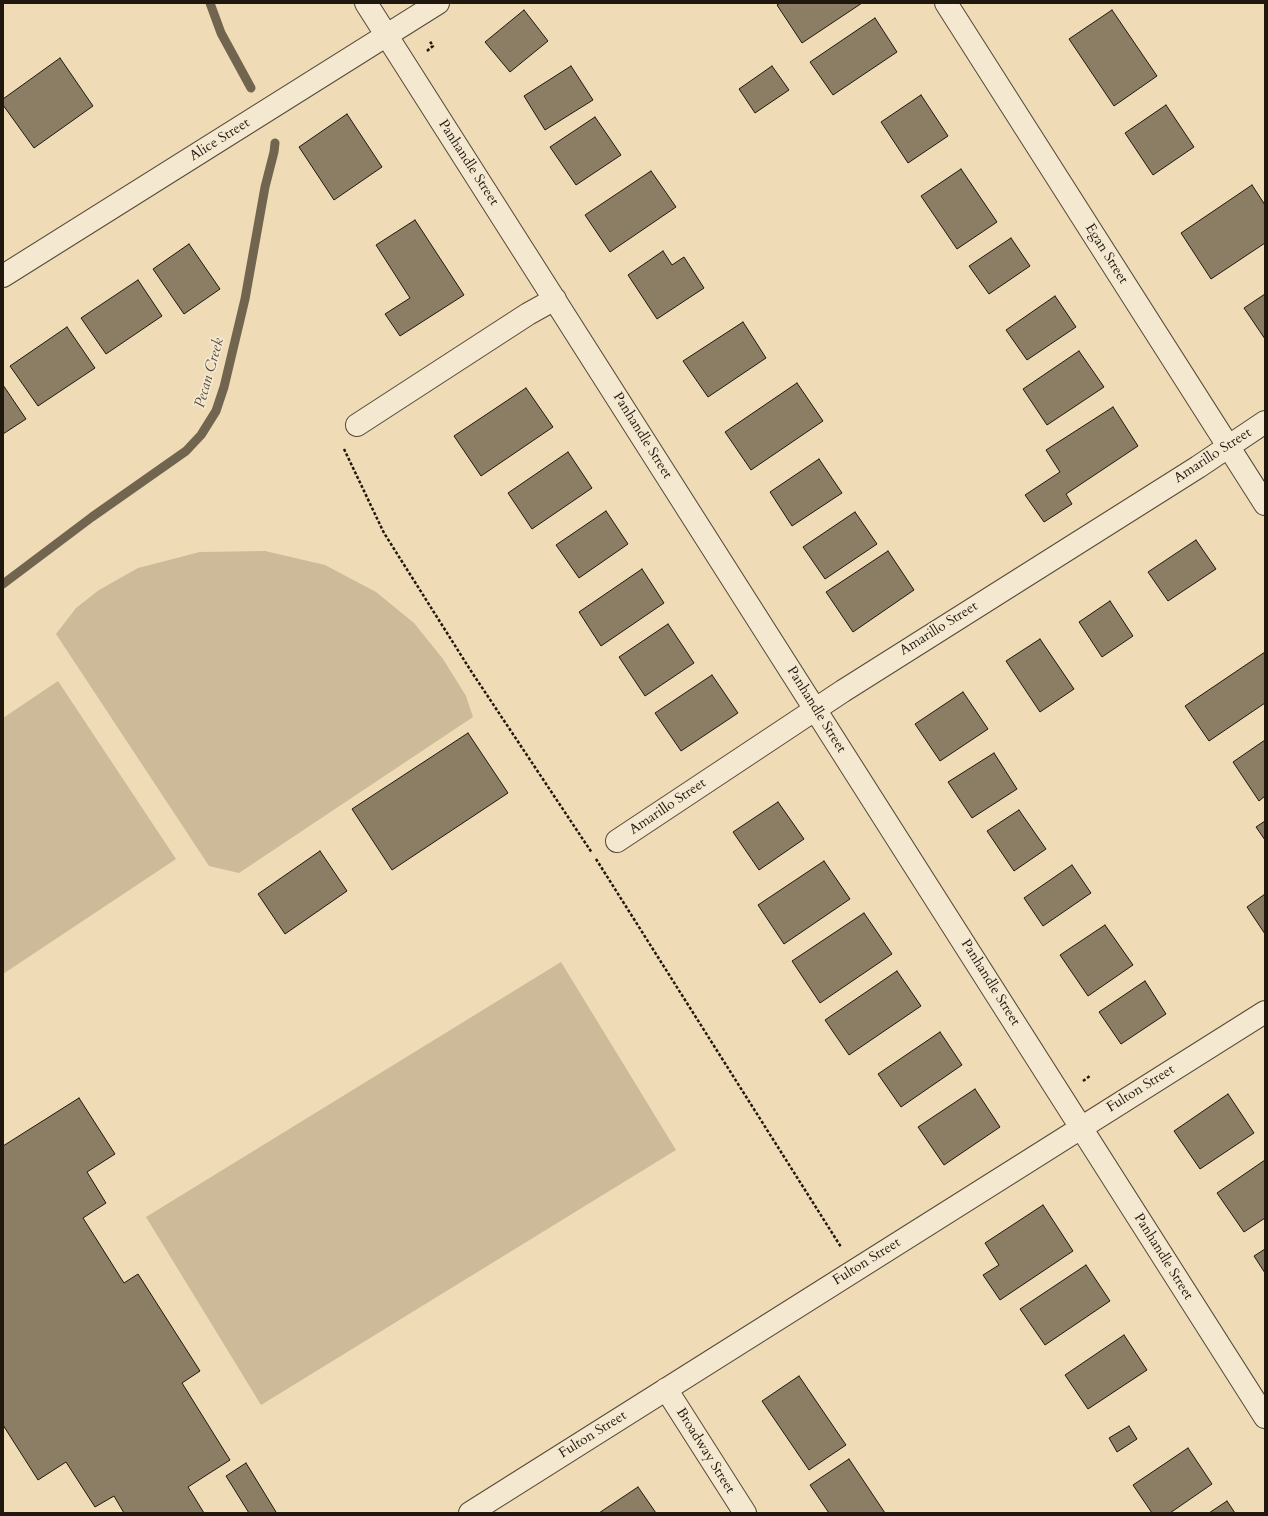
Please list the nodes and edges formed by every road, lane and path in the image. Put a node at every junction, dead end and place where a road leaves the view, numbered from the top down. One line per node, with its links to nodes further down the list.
1 (366, 3): 4 (street, Panhandle Street)
2 (438, 3): 4 (street, Alice Street)
3 (946, 3): 9 (street, Egan Street)
4 (387, 35): 5 (street, Alice Street); 6 (street, Panhandle Street)
5 (3, 276)
6 (555, 299): 8 (street); 11 (street, Panhandle Street)
7 (1265, 422): 9 (street, Amarillo Street)
8 (357, 425): 17 (path)
9 (1228, 446): 10 (street, Egan Street); 11 (street, Amarillo Street)
10 (1265, 504)
11 (815, 709): 12 (street, Amarillo Street); 16 (street, Panhandle Street)
12 (617, 841)
13 (1265, 1012): 16 (street, Fulton Street)
14 (1090, 1076): 15 (path)
15 (1081, 1082)
16 (1081, 1128): 17 (street, Fulton Street); 19 (street, Panhandle Street)
17 (855, 1270): 18 (street, Fulton Street)
18 (666, 1389): 20 (street, Fulton Street); 21 (street, Broadway Street)
19 (1265, 1417)
20 (470, 1513)
21 (745, 1513)

